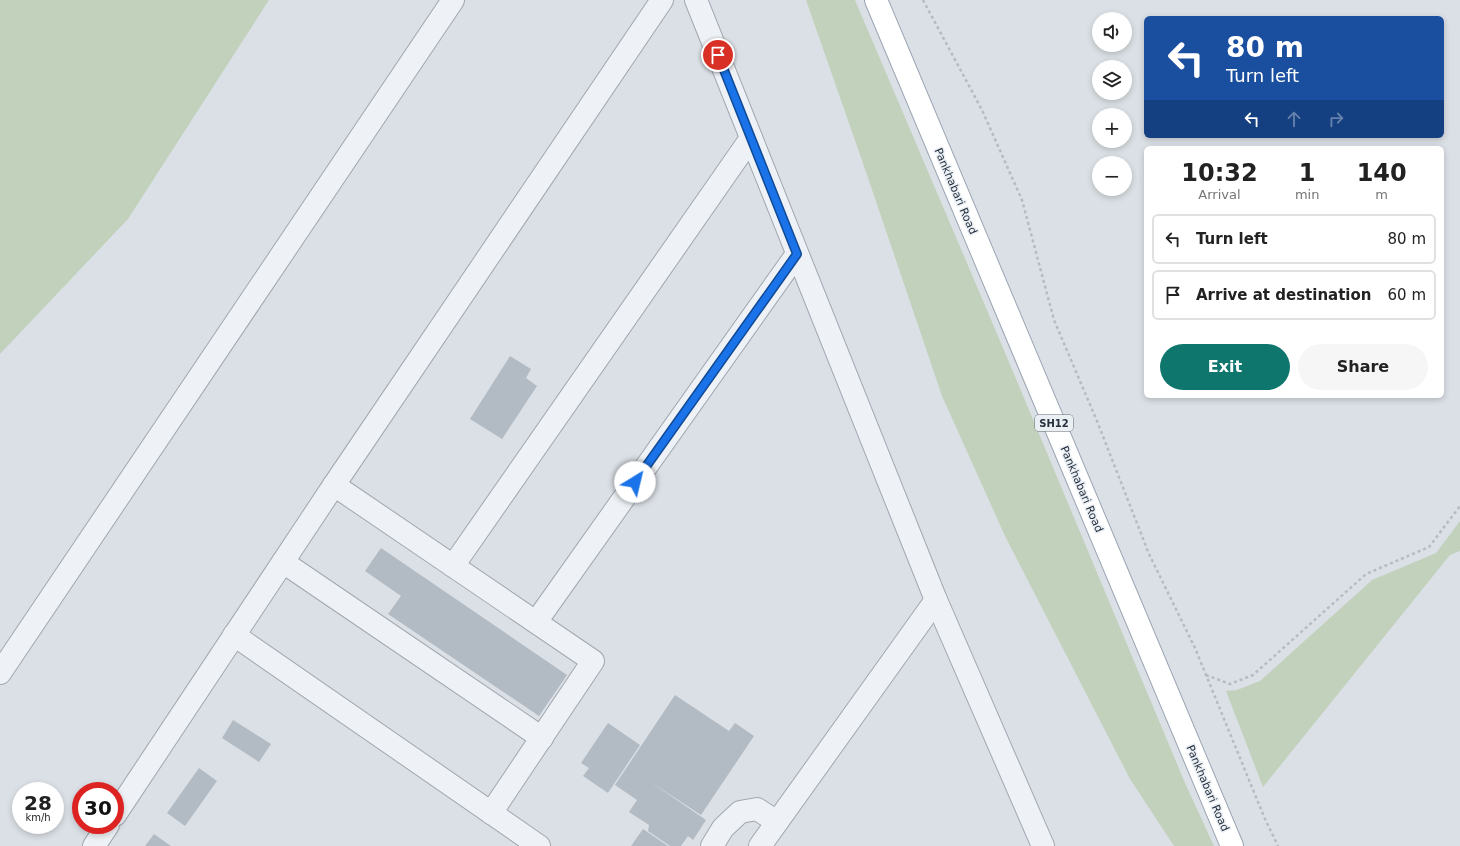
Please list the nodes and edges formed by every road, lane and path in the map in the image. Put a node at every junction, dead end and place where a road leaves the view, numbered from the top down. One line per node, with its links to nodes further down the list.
1 (453, 0): 15 (street)
2 (662, 0): 8 (street)
3 (696, 0): 6 (street)
4 (876, 0): 27 (main road, Pankhabari Road / SH12)
5 (923, 0): 16 (path)
6 (751, 138): 7 (street); 11 (street)
7 (797, 254): 12 (street); 13 (street)
8 (334, 485): 10 (street); 11 (street)
9 (1460, 506): 16 (path)
10 (283, 562): 14 (street); 17 (street)
11 (453, 566): 13 (street)
12 (936, 600): 20 (street); 26 (street)
13 (536, 622): 17 (street)
14 (234, 635): 18 (street); 19 (street)
15 (0, 674)
16 (1206, 675): 28 (path)
17 (542, 738): 19 (street)
18 (124, 801)
19 (491, 813): 23 (street)
20 (777, 822): 24 (street); 25 (street)
21 (102, 834): 22 (street)
22 (94, 846)
23 (539, 846)
24 (712, 846)
25 (760, 846)
26 (1043, 846)
27 (1232, 846)
28 (1278, 846)

